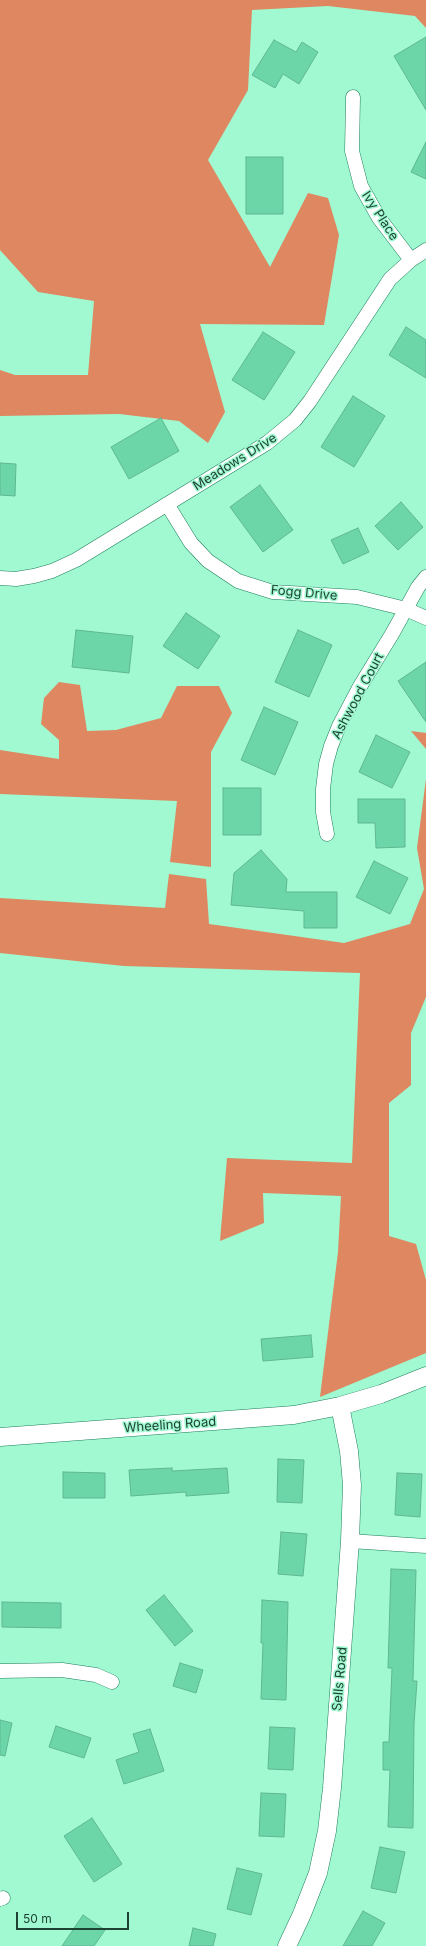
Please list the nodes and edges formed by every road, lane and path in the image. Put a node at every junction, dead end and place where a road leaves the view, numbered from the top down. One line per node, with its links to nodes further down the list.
1 (353, 97): 3 (street, Ivy Place)
2 (426, 250): 3 (street, Meadows Drive)
3 (411, 260): 4 (street, Meadows Drive)
4 (167, 504): 6 (street, Meadows Drive); 7 (street, Fogg Drive)
5 (426, 577): 7 (street)
6 (0, 578)
7 (406, 609): 8 (street, Fogg Drive); 9 (street, Ashwood Court)
8 (426, 618)
9 (327, 834)
10 (426, 1376): 11 (street, Wheeling Road)
11 (340, 1406): 12 (street, Wheeling Road); 13 (street, Sells Road)
12 (0, 1437)
13 (350, 1541): 14 (street); 17 (street, Sells Road)
14 (426, 1546)
15 (0, 1671): 16 (street)
16 (112, 1682)
17 (287, 1946)

